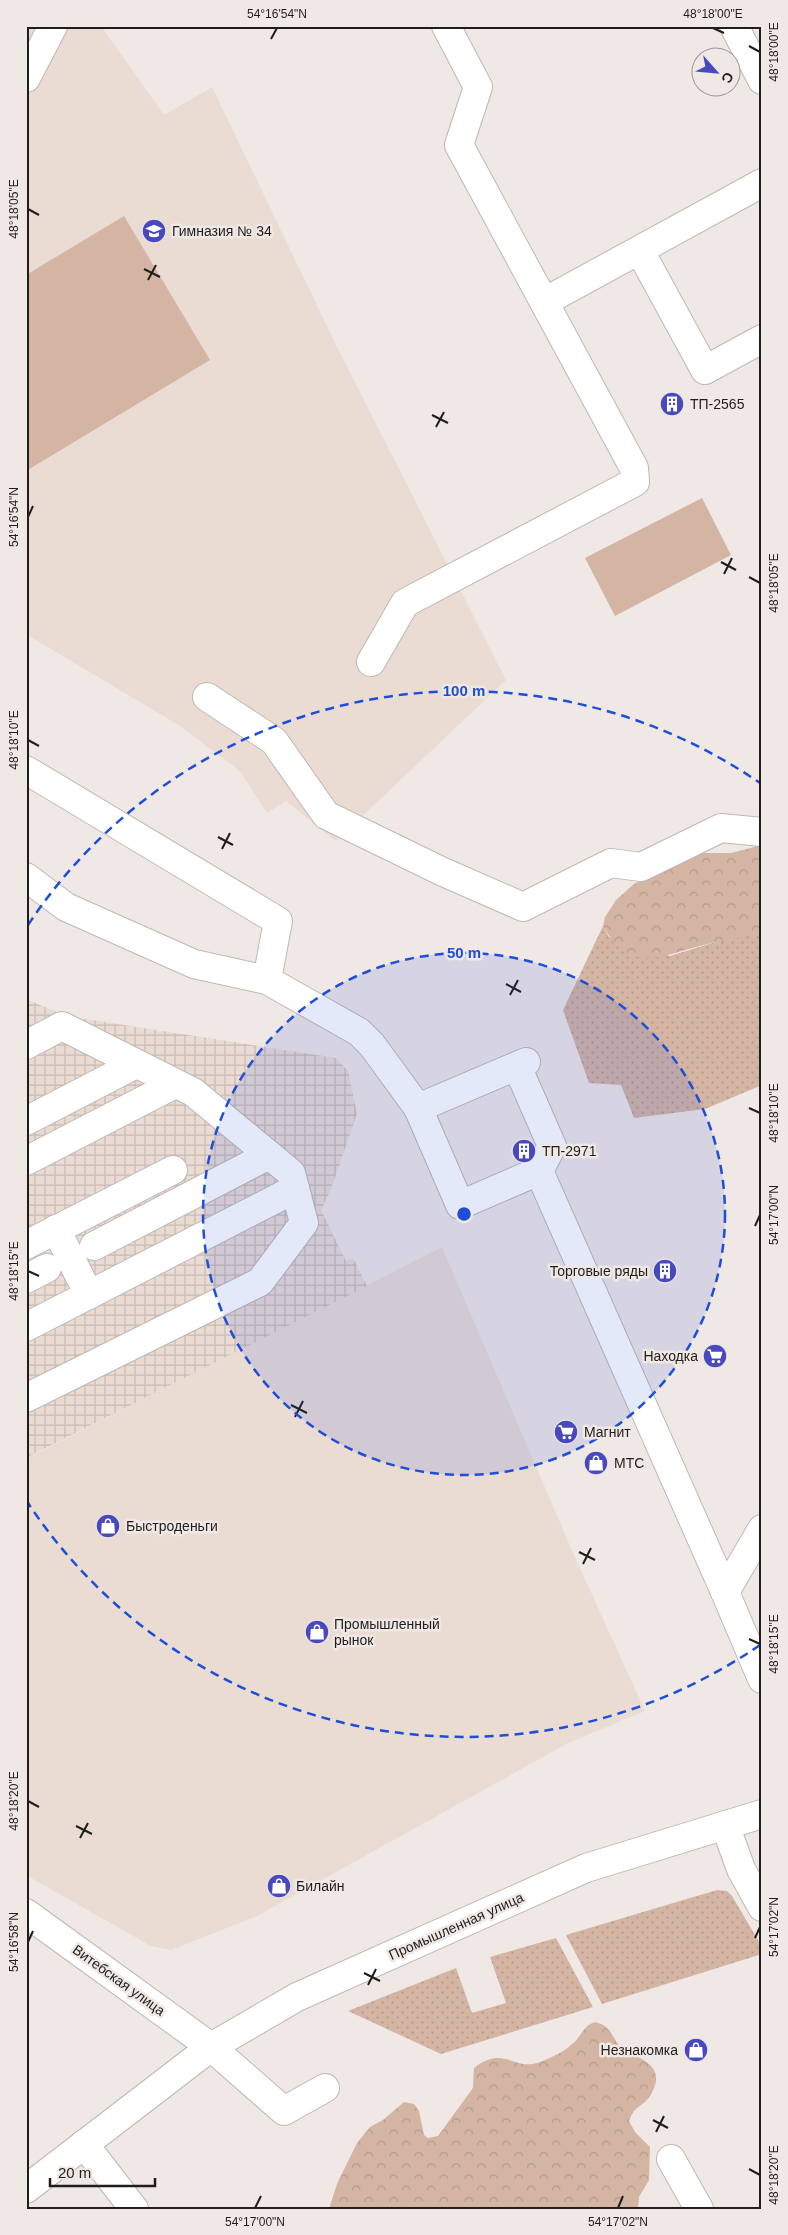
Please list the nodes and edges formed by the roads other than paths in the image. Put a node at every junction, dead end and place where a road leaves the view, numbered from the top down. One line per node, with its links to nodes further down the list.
1 (53, 26): 4 (street)
2 (446, 26): 8 (street)
3 (734, 26): 5 (street)
4 (26, 78)
5 (762, 80)
6 (762, 183): 7 (street)
7 (640, 251): 8 (street); 9 (street)
8 (544, 302): 10 (street)
9 (762, 339)
10 (371, 662)
11 (206, 697): 13 (street)
12 (26, 770): 15 (street)
13 (762, 832)
14 (26, 877): 15 (street)
15 (267, 980): 19 (street)
16 (26, 1045): 17 (street)
17 (136, 1064): 18 (street); 20 (street)
18 (176, 1084): 21 (street); 22 (street)
19 (418, 1108): 24 (street); 24 (street)
20 (26, 1121)
21 (269, 1155): 25 (street); 28 (street)
22 (26, 1161)
23 (173, 1170): 26 (street)
24 (539, 1170): 33 (street)
25 (295, 1190): 29 (street); 31 (street)
26 (56, 1229): 27 (street); 29 (street)
27 (26, 1245)
28 (94, 1246)
29 (89, 1295): 30 (street)
30 (26, 1327)
31 (26, 1398)
32 (762, 1529): 33 (street)
33 (726, 1592): 34 (street)
34 (762, 1679)
35 (762, 1814): 36 (street, Промышленная улица)
36 (725, 1825): 37 (street); 39 (street, Промышленная улица)
37 (762, 1907)
38 (26, 1913): 39 (street, Витебская улица)
39 (211, 2047): 40 (street, Витебская улица); 41 (street, Промышленная улица)
40 (325, 2088)
41 (84, 2144): 43 (street, Промышленная улица); 44 (street)
42 (671, 2159): 45 (street)
43 (26, 2189)
44 (134, 2209)
45 (700, 2209)

